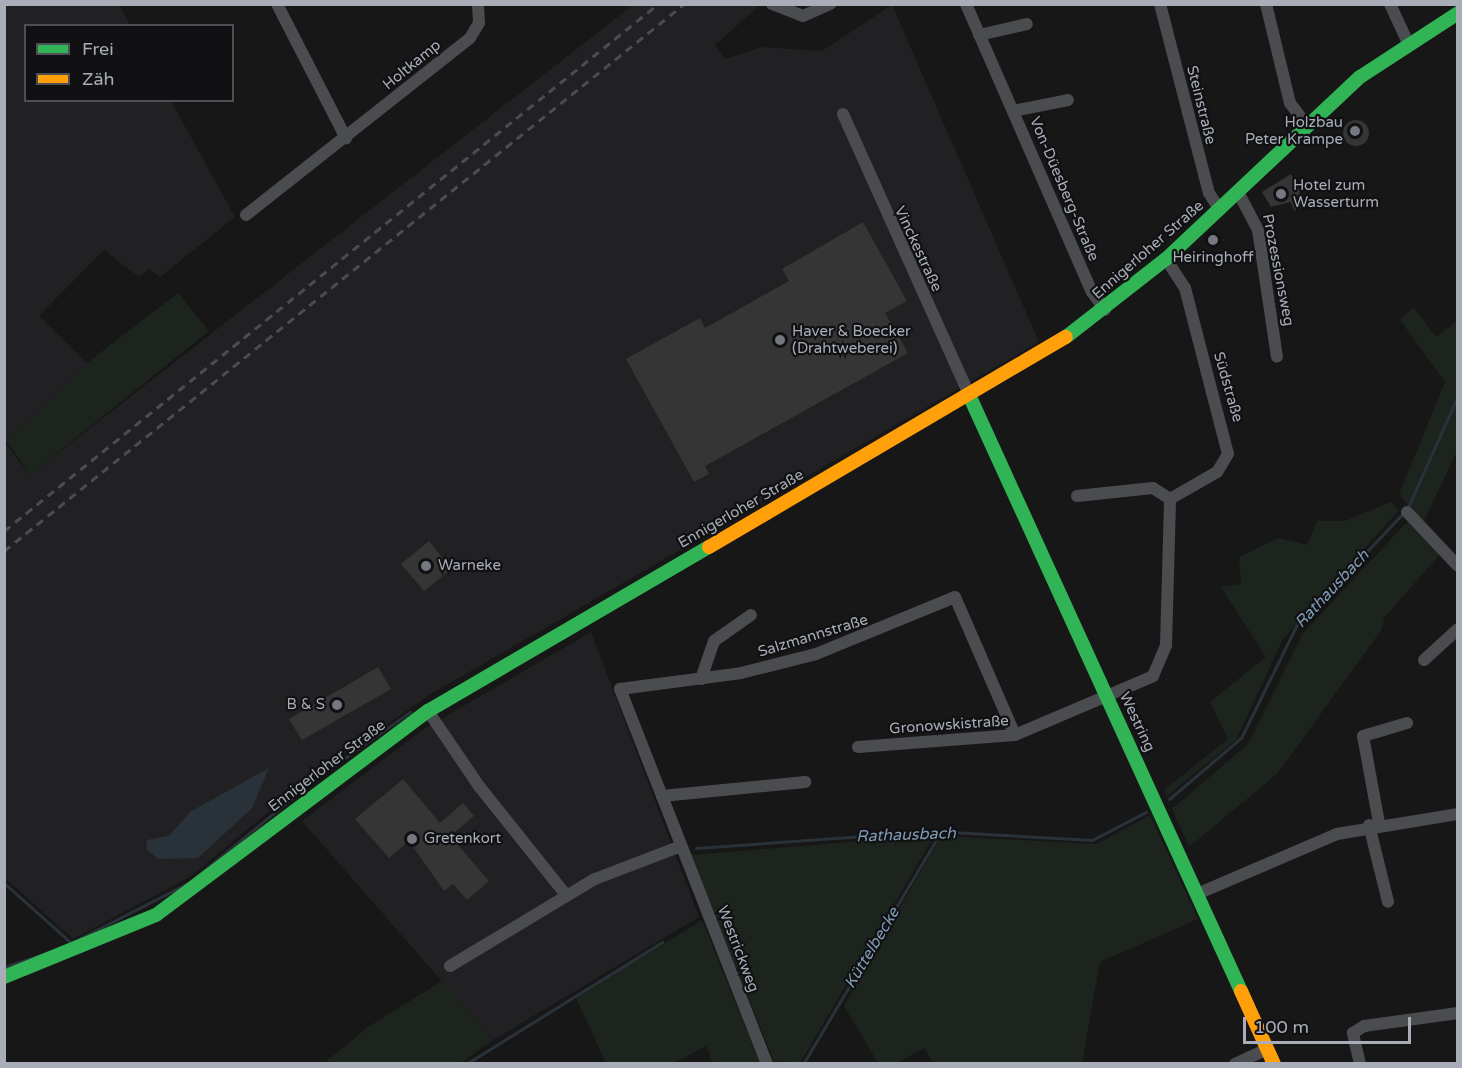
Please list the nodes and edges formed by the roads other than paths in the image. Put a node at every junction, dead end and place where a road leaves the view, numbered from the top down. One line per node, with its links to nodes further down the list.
1 (277, 4): 17 (street)
2 (478, 4): 17 (street, Holtkamp)
3 (772, 4): 4 (street)
4 (830, 4)
5 (966, 4): 11 (street, Von-Düesberg-Straße)
6 (1161, 4): 19 (street, Steinstraße)
7 (1266, 4): 16 (street)
8 (1390, 4): 12 (street)
9 (1458, 13): 12 (main road, Ennigerloher Straße)
10 (1027, 24): 11 (street)
11 (979, 35): 14 (street, Von-Düesberg-Straße)
12 (1409, 45): 16 (main road, Ennigerloher Straße)
13 (1068, 100): 14 (street, Von-Düesberg-Straße)
14 (1013, 111): 22 (street, Von-Düesberg-Straße)
15 (843, 114): 24 (street, Vinckestraße)
16 (1306, 124): 18 (main road, Ennigerloher Straße)
17 (346, 138): 20 (street, Holtkamp)
18 (1238, 192): 19 (main road, Ennigerloher Straße); 23 (street, Prozessionsweg)
19 (1220, 210): 21 (main road, Ennigerloher Straße)
20 (246, 215)
21 (1166, 259): 22 (main road, Ennigerloher Straße); 26 (street, Südstraße)
22 (1105, 310): 24 (main road, Ennigerloher Straße)
23 (1277, 357)
24 (969, 395): 34 (main road, Westring); 35 (main road, Ennigerloher Straße)
25 (1077, 496): 26 (street)
26 (1170, 500): 34 (street)
27 (1407, 512): 28 (street)
28 (1458, 566)
29 (751, 615): 32 (street)
30 (1458, 629): 31 (street)
31 (1424, 660)
32 (701, 679): 33 (street, Salzmannstraße); 37 (street, Salzmannstraße)
33 (620, 689): 40 (street, Westrickweg)
34 (1107, 697): 37 (street, Gronowskistraße); 44 (main road, Westring)
35 (429, 711): 45 (street); 48 (main road, Ennigerloher Straße)
36 (1407, 723): 42 (street)
37 (1015, 735): 38 (street, Gronowskistraße)
38 (858, 747)
39 (805, 782): 40 (street)
40 (662, 796): 43 (street, Westrickweg)
41 (1458, 814): 42 (street)
42 (1374, 824): 44 (street); 46 (street)
43 (681, 846): 45 (street); 51 (street, Westrickweg)
44 (1197, 894): 50 (main road, Westring)
45 (566, 895): 47 (street)
46 (1388, 902)
47 (450, 966)
48 (4, 977)
49 (1458, 1013): 54 (street)
50 (1267, 1049): 52 (street); 53 (main road, Westring)
51 (767, 1064)
52 (1235, 1064)
53 (1274, 1064)
54 (1360, 1064)

